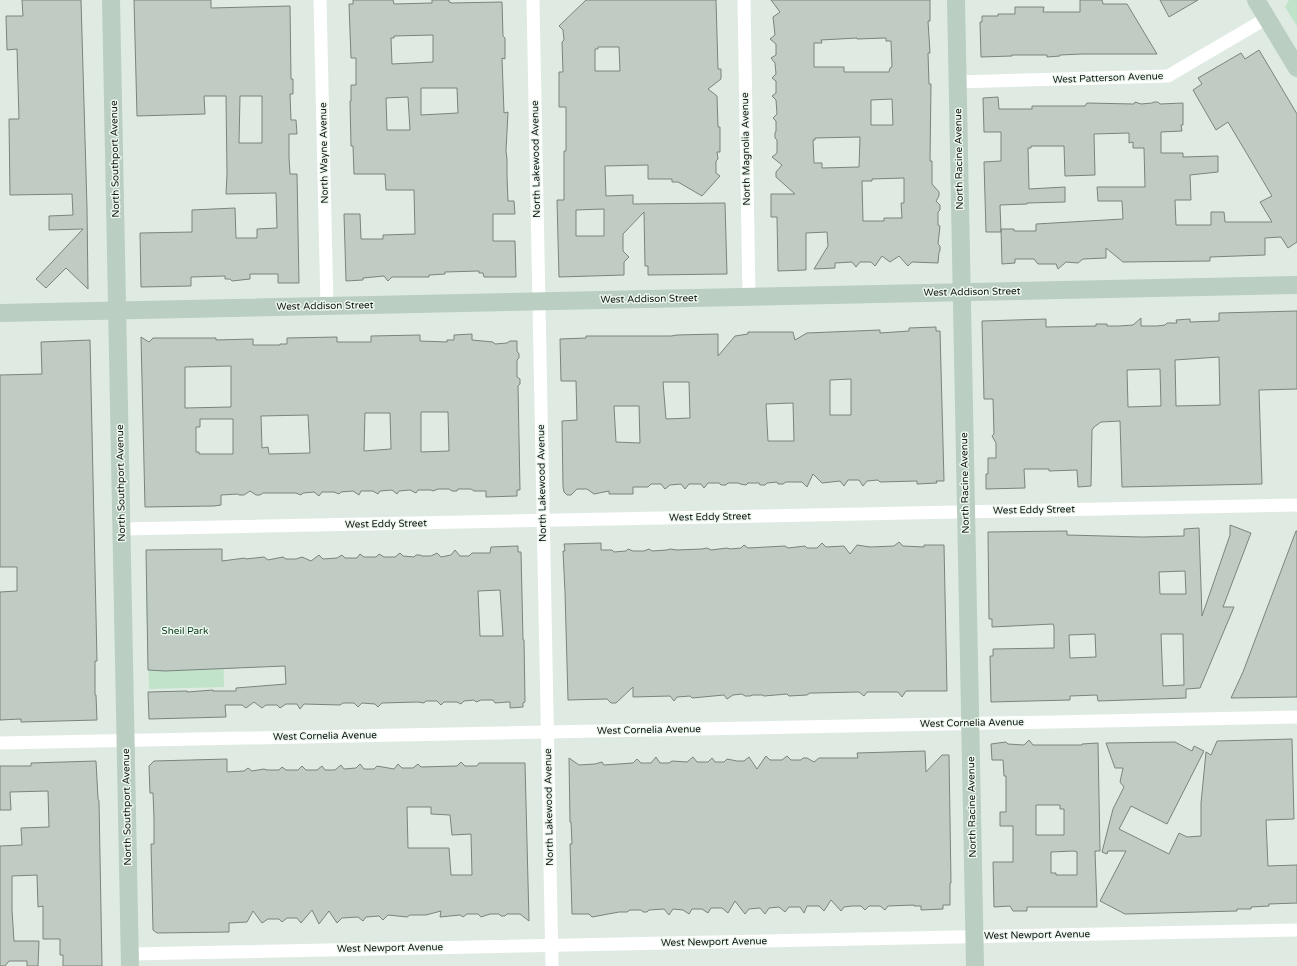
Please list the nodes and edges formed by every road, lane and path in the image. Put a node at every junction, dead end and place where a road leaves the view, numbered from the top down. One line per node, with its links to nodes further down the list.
1 (111, 0): 15 (street, North Southport Avenue)
2 (320, 0): 14 (street, North Wayne Avenue)
3 (533, 0): 13 (street, North Lakewood Avenue)
4 (744, 0): 12 (street, North Magnolia Avenue)
5 (956, 0): 9 (street, North Racine Avenue)
6 (1256, 0): 7 (street)
7 (1267, 18): 8 (street); 9 (street, West Patterson Avenue)
8 (1297, 68)
9 (957, 82): 11 (street, North Racine Avenue)
10 (1297, 285): 11 (street, West Addison Street)
11 (962, 293): 12 (street, West Addison Street); 18 (street, North Racine Avenue)
12 (749, 297): 13 (street, West Addison Street)
13 (539, 302): 14 (street, West Addison Street); 19 (street, North Lakewood Avenue)
14 (327, 306): 15 (street, West Addison Street)
15 (118, 310): 16 (street, West Addison Street); 20 (street, North Southport Avenue)
16 (0, 313)
17 (1297, 505): 18 (street, West Eddy Street)
18 (966, 512): 19 (street, West Eddy Street); 22 (street, North Racine Avenue)
19 (543, 521): 20 (street, West Eddy Street); 23 (street, North Lakewood Avenue)
20 (122, 529): 24 (street, North Southport Avenue)
21 (1297, 717): 22 (street, West Cornelia Avenue)
22 (970, 723): 23 (street, West Cornelia Avenue); 27 (street, North Racine Avenue)
23 (547, 732): 24 (street, West Cornelia Avenue); 28 (street, North Lakewood Avenue)
24 (126, 740): 25 (street, West Cornelia Avenue); 29 (street, North Southport Avenue)
25 (0, 743)
26 (1297, 930): 27 (street, West Newport Avenue)
27 (974, 936): 28 (street, West Newport Avenue); 31 (street, North Racine Avenue)
28 (551, 945): 29 (street, West Newport Avenue); 30 (street, North Lakewood Avenue)
29 (130, 960)
30 (552, 966)
31 (975, 966)

